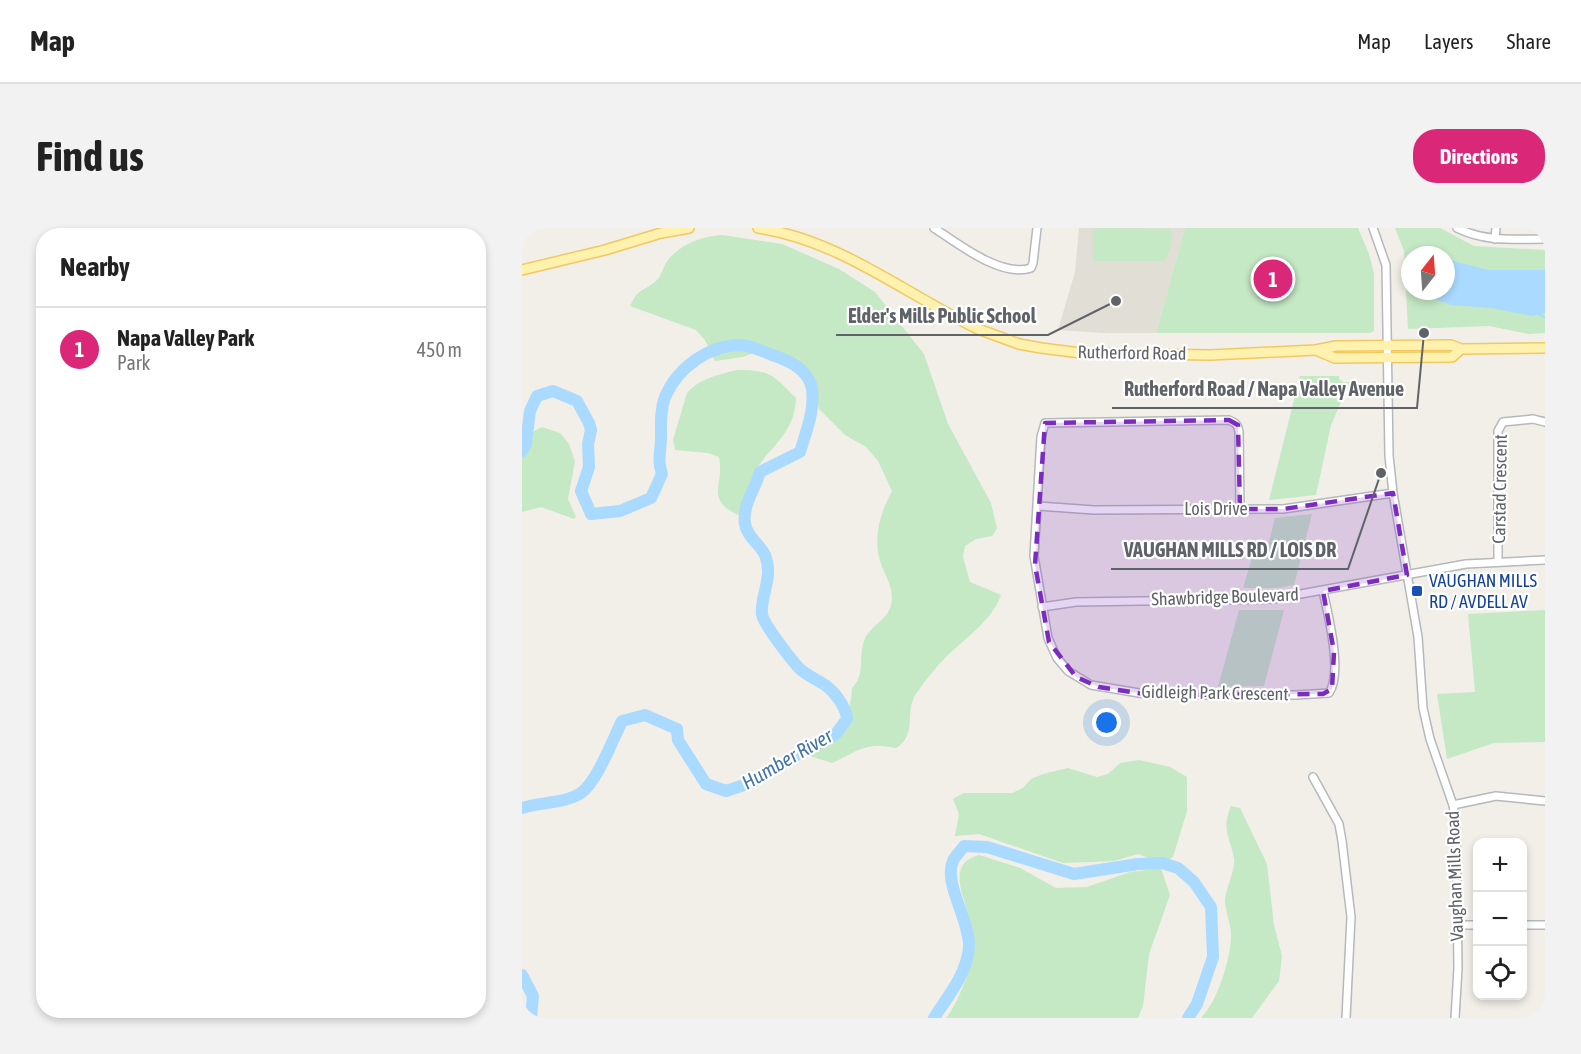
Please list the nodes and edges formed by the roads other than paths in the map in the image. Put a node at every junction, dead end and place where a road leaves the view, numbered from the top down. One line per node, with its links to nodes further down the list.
1 (689, 228): 10 (main road)
2 (758, 228): 14 (main road, Rutherford Road)
3 (934, 228): 4 (street)
4 (1037, 228)
5 (1372, 228): 11 (street, Vaughan Mills Road)
6 (1456, 228): 8 (street)
7 (1496, 228): 8 (street)
8 (1496, 239): 9 (street)
9 (1545, 239)
10 (522, 270)
11 (1388, 345): 13 (main road, Rutherford Road); 14 (main road, Rutherford Road); 15 (street, Vaughan Mills Road)
12 (1545, 348): 13 (main road, Rutherford Road)
13 (1461, 349): 15 (main road, Rutherford Road)
14 (1316, 350): 15 (main road, Rutherford Road)
15 (1388, 358): 17 (street, Vaughan Mills Road)
16 (1545, 422): 21 (street, Carstad Crescent)
17 (1393, 493): 19 (street, Lois Drive); 22 (street, Vaughan Mills Road)
18 (1038, 506): 19 (street, Lois Drive); 19 (street, Gidleigh Park Crescent); 24 (street, Gidleigh Park Crescent)
19 (1240, 509)
20 (1545, 560): 21 (street, Shawbridge Boulevard)
21 (1498, 562): 22 (street, Shawbridge Boulevard)
22 (1407, 575): 23 (street, Shawbridge Boulevard); 27 (street, Vaughan Mills Road)
23 (1323, 591): 24 (street, Shawbridge Boulevard); 24 (street, Gidleigh Park Crescent)
24 (1042, 607)
25 (1313, 777): 32 (street)
26 (1545, 801): 27 (street)
27 (1453, 805): 28 (street, Vaughan Mills Road)
28 (1458, 925): 29 (street); 34 (street, Vaughan Mills Road)
29 (1473, 925)
30 (1527, 925): 31 (street)
31 (1545, 925)
32 (1346, 1018): 33 (street)
33 (1354, 1018)
34 (1455, 1018)

